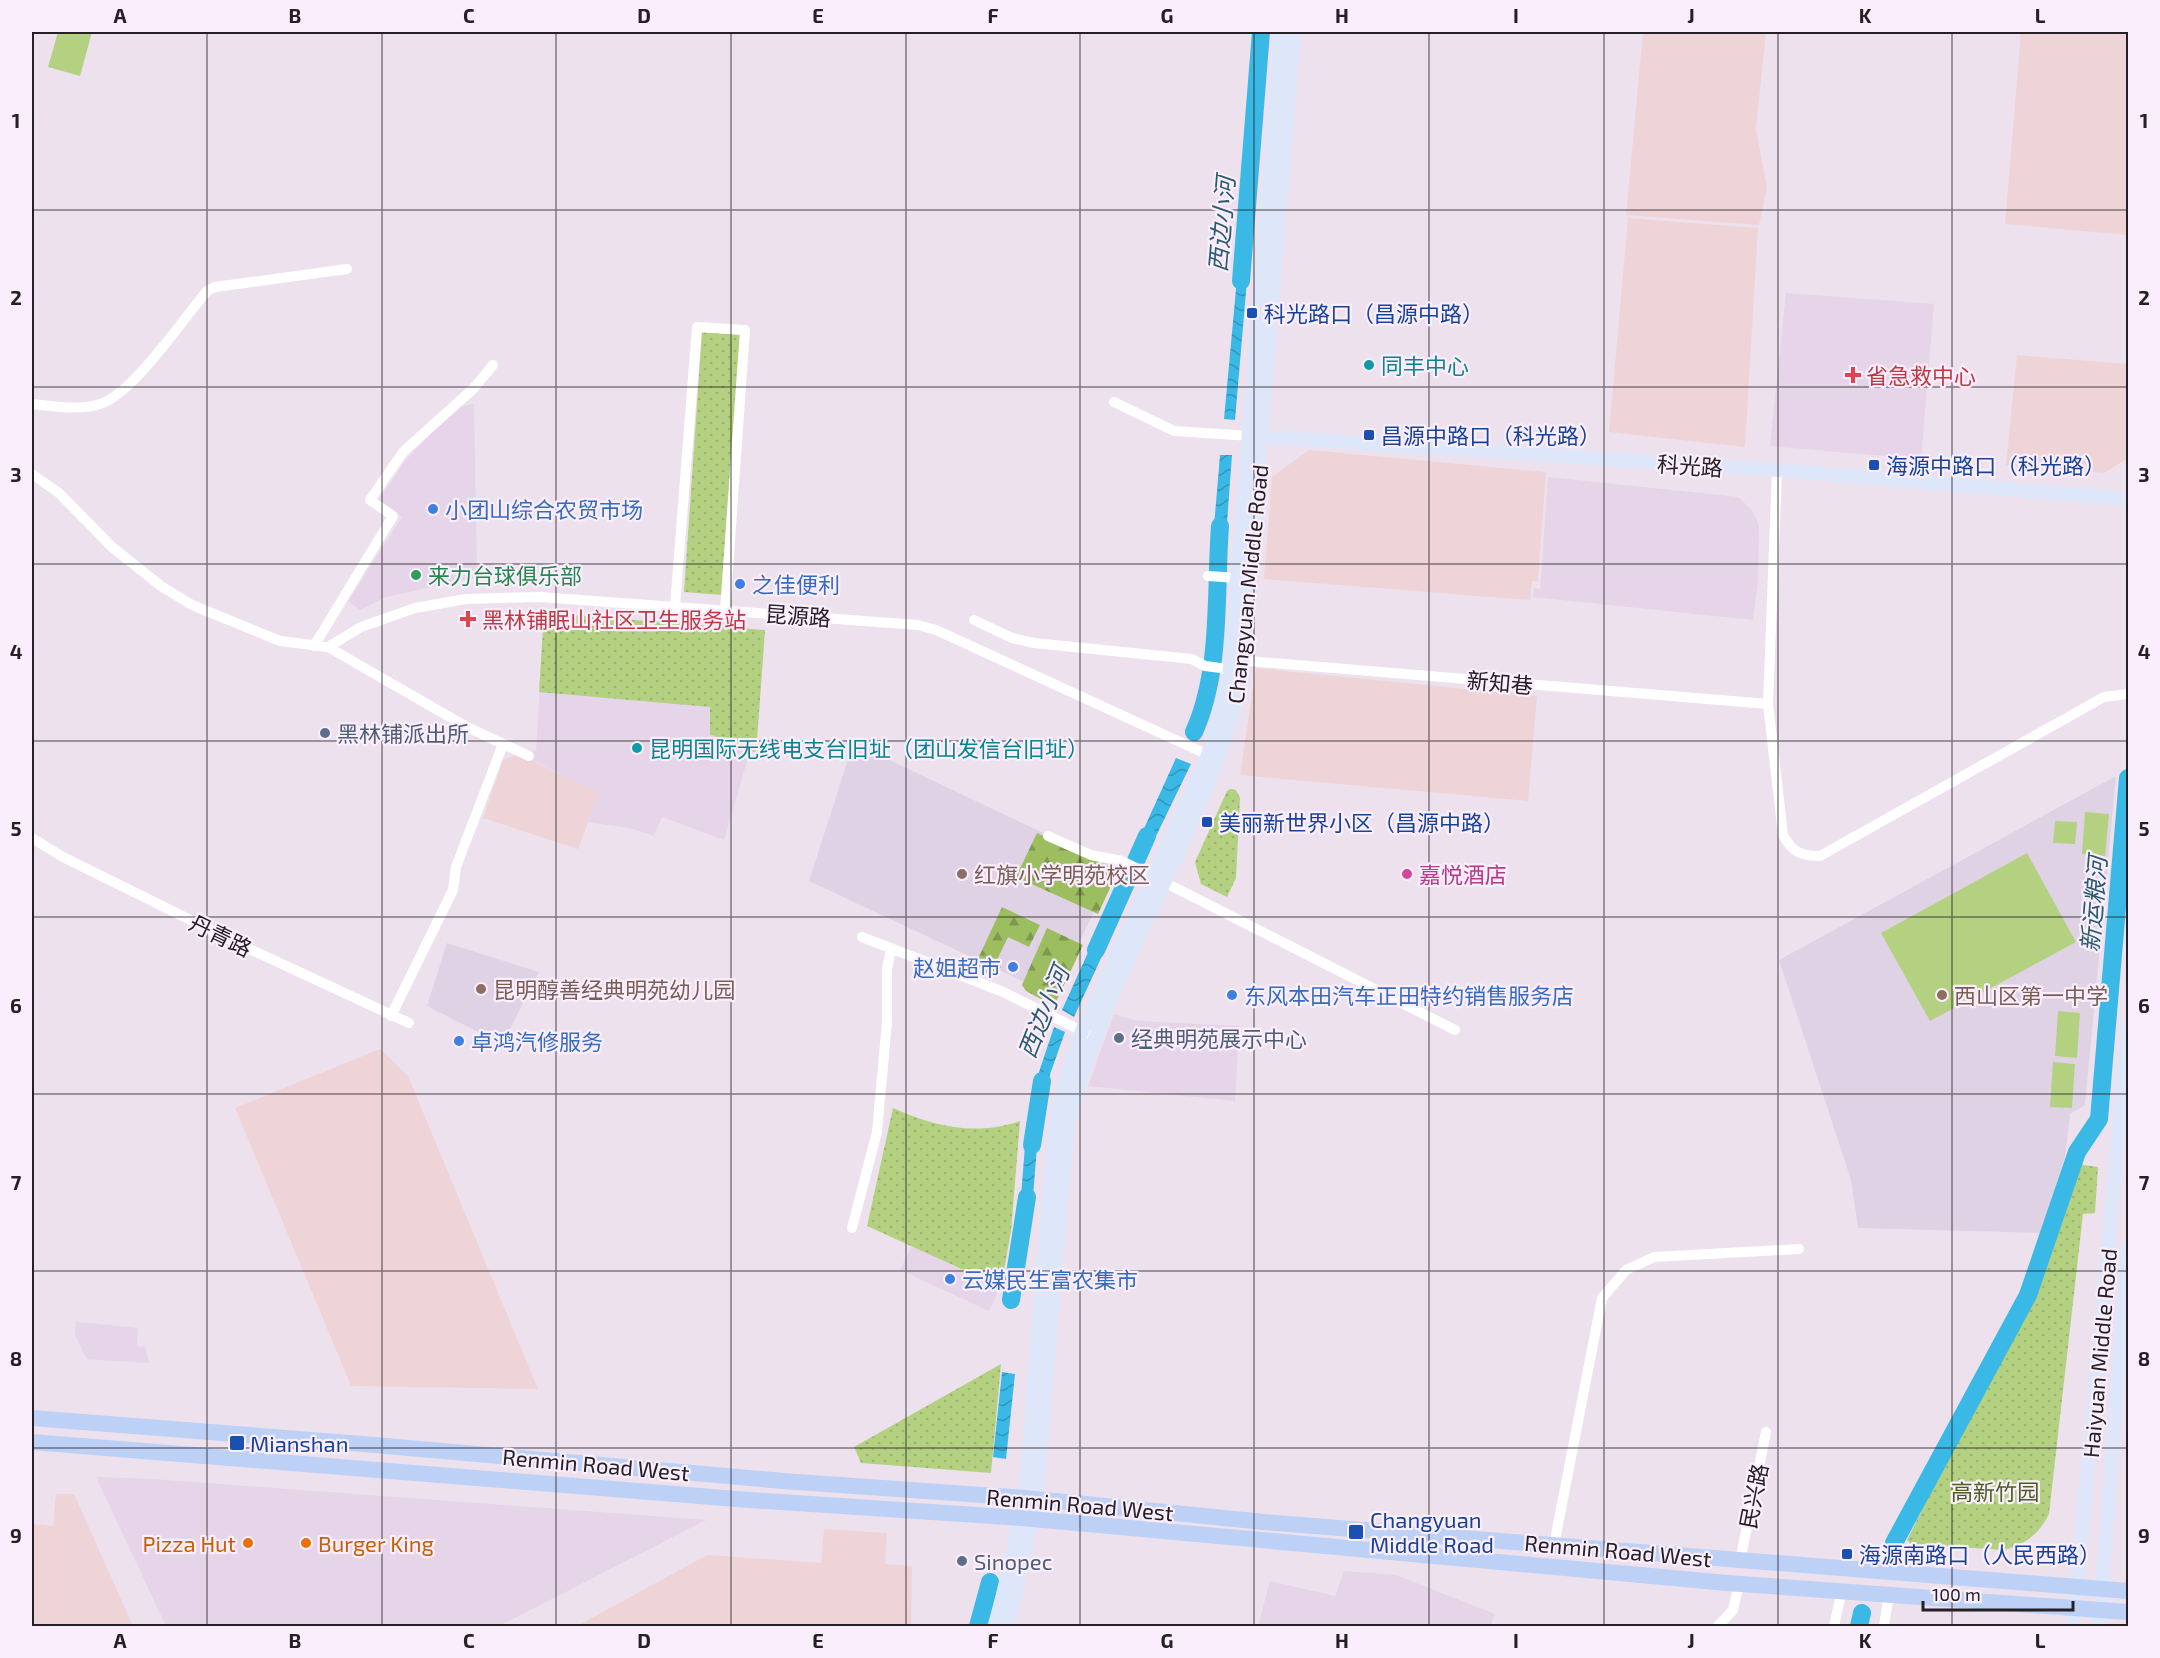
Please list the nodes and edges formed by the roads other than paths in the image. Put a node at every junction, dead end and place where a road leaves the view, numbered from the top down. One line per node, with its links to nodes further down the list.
1 (1281, 32): 7 (main road, Changyuan Middle Road)
2 (1294, 32): 7 (main road, Changyuan Middle Road)
3 (348, 269): 6 (street)
4 (493, 365): 16 (street)
5 (1114, 402): 7 (street)
6 (32, 404)
7 (1256, 436): 8 (main road, 科光路); 12 (main road, Changyuan Middle Road); 18 (main road, Changyuan Middle Road)
8 (1777, 470): 10 (main road, 科光路); 20 (street)
9 (32, 474): 16 (street)
10 (2128, 499)
11 (1208, 576): 12 (street)
12 (1236, 578): 18 (main road, Changyuan Middle Road)
13 (675, 606): 14 (street, 昆源路); 14 (street); 17 (street, 昆源路)
14 (725, 610): 23 (street, 昆源路)
15 (974, 620): 18 (street, 新知巷)
16 (314, 646): 17 (street)
17 (328, 647): 21 (street)
18 (1237, 665): 20 (street, 新知巷); 23 (main road, Changyuan Middle Road)
19 (2128, 694): 20 (street)
20 (1768, 704)
21 (502, 744): 22 (street); 29 (street)
22 (529, 756)
23 (1209, 756): 26 (main road, Changyuan Middle Road)
24 (1048, 836): 26 (street)
25 (32, 838): 29 (street, 丹青路)
26 (1154, 877): 32 (street); 33 (main road, Changyuan Middle Road)
27 (862, 937): 28 (street)
28 (891, 949): 33 (street); 34 (street)
29 (391, 1016): 30 (street, 丹青路)
30 (409, 1023)
31 (2128, 1027): 45 (main road, Haiyuan Middle Road)
32 (1455, 1030)
33 (1084, 1032): 40 (main road, Changyuan Middle Road)
34 (852, 1228)
35 (2128, 1246): 46 (main road, Haiyuan Middle Road)
36 (1799, 1249): 42 (street)
37 (32, 1418): 40 (main road, Renmin Road West)
38 (1766, 1432): 43 (street, 民兴路)
39 (32, 1442): 41 (main road, Renmin Road West)
40 (1031, 1498): 41 (main road, Changyuan Middle Road); 42 (main road, Renmin Road West)
41 (1028, 1519): 44 (main road, Renmin Road West); 53 (main road); 54 (main road)
42 (1554, 1545): 43 (main road, Renmin Road West)
43 (1740, 1561): 45 (main road, Renmin Road West)
44 (1739, 1584): 47 (main road, Renmin Road West); 55 (street)
45 (2077, 1586): 46 (main road, Renmin Road West); 50 (main road, Haiyuan Middle Road)
46 (2103, 1588): 48 (main road, Renmin Road West); 52 (main road, Haiyuan Middle Road)
47 (1842, 1590): 49 (main road, Renmin Road West); 56 (street)
48 (2128, 1591)
49 (1889, 1594): 50 (main road, Renmin Road West); 57 (street)
50 (2075, 1608): 52 (main road, Renmin Road West); 58 (main road, Haiyuan Middle Road)
51 (2128, 1612): 52 (main road, Renmin Road West)
52 (2100, 1618)
53 (996, 1626)
54 (1008, 1626)
55 (1718, 1626)
56 (1834, 1626)
57 (1884, 1626)
58 (2073, 1626)

